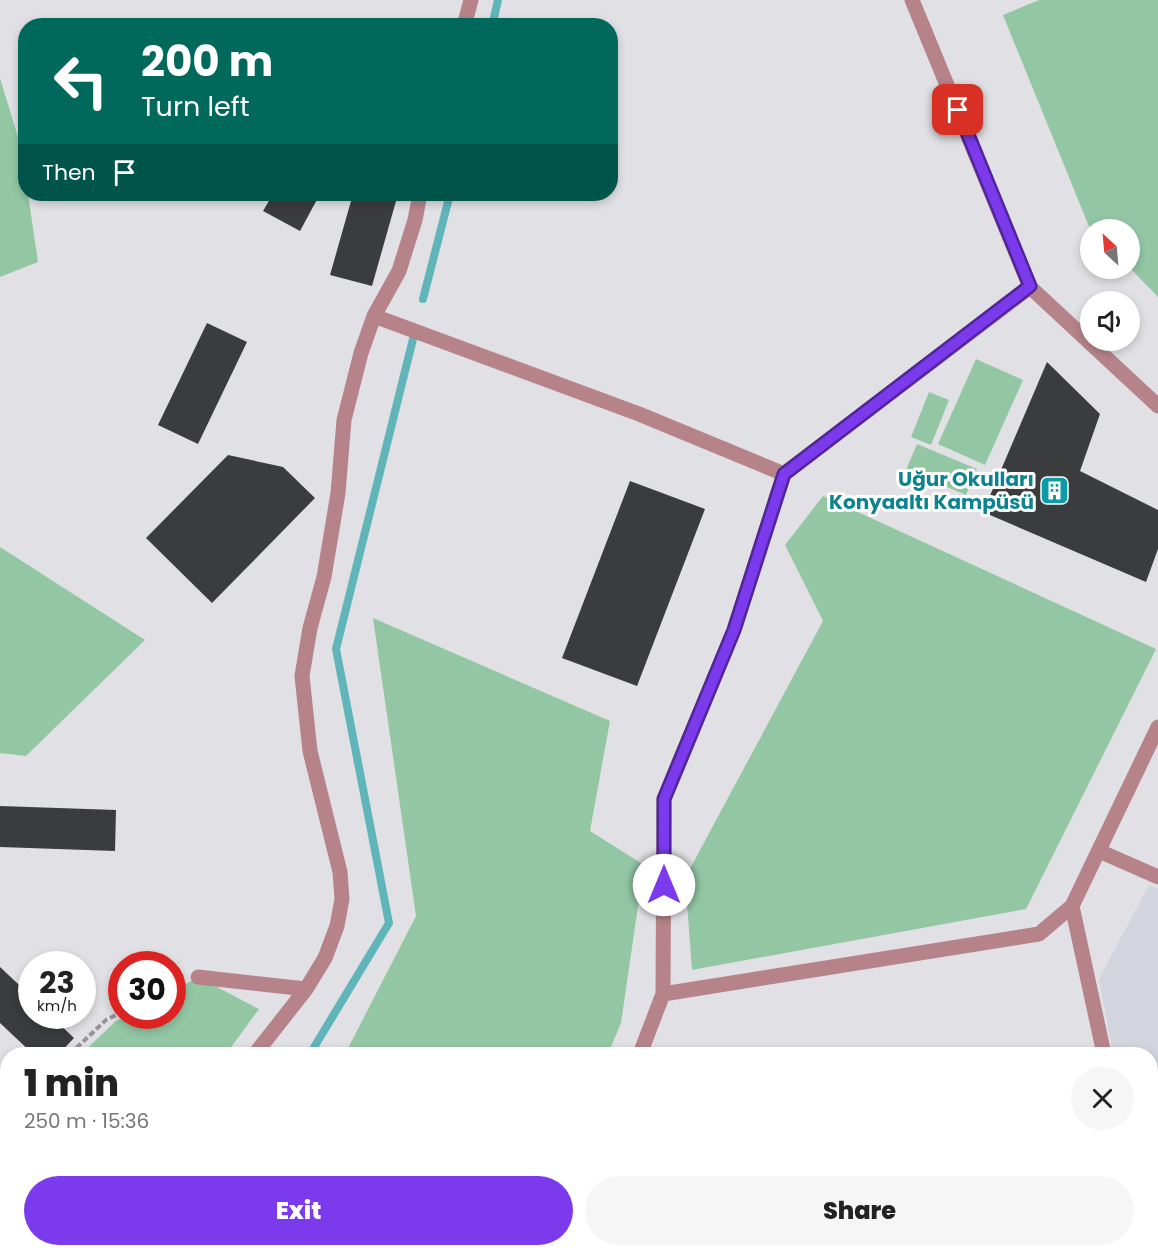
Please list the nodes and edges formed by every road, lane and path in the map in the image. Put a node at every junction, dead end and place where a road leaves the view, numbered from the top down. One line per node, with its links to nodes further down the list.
1 (471, 0): 3 (street)
2 (912, 0): 5 (street)
3 (466, 18)
4 (419, 201): 6 (street)
5 (1030, 286): 7 (street); 8 (street)
6 (374, 316): 8 (street); 14 (street)
7 (1158, 406)
8 (784, 474): 15 (street)
9 (1158, 726): 10 (street)
10 (1099, 851): 11 (street); 12 (street)
11 (1158, 877)
12 (1072, 906): 15 (street); 20 (street)
13 (198, 977): 14 (street)
14 (306, 989): 18 (street)
15 (663, 994): 19 (street)
16 (108, 1019): 17 (path)
17 (77, 1047)
18 (260, 1047)
19 (643, 1047)
20 (1102, 1047)

